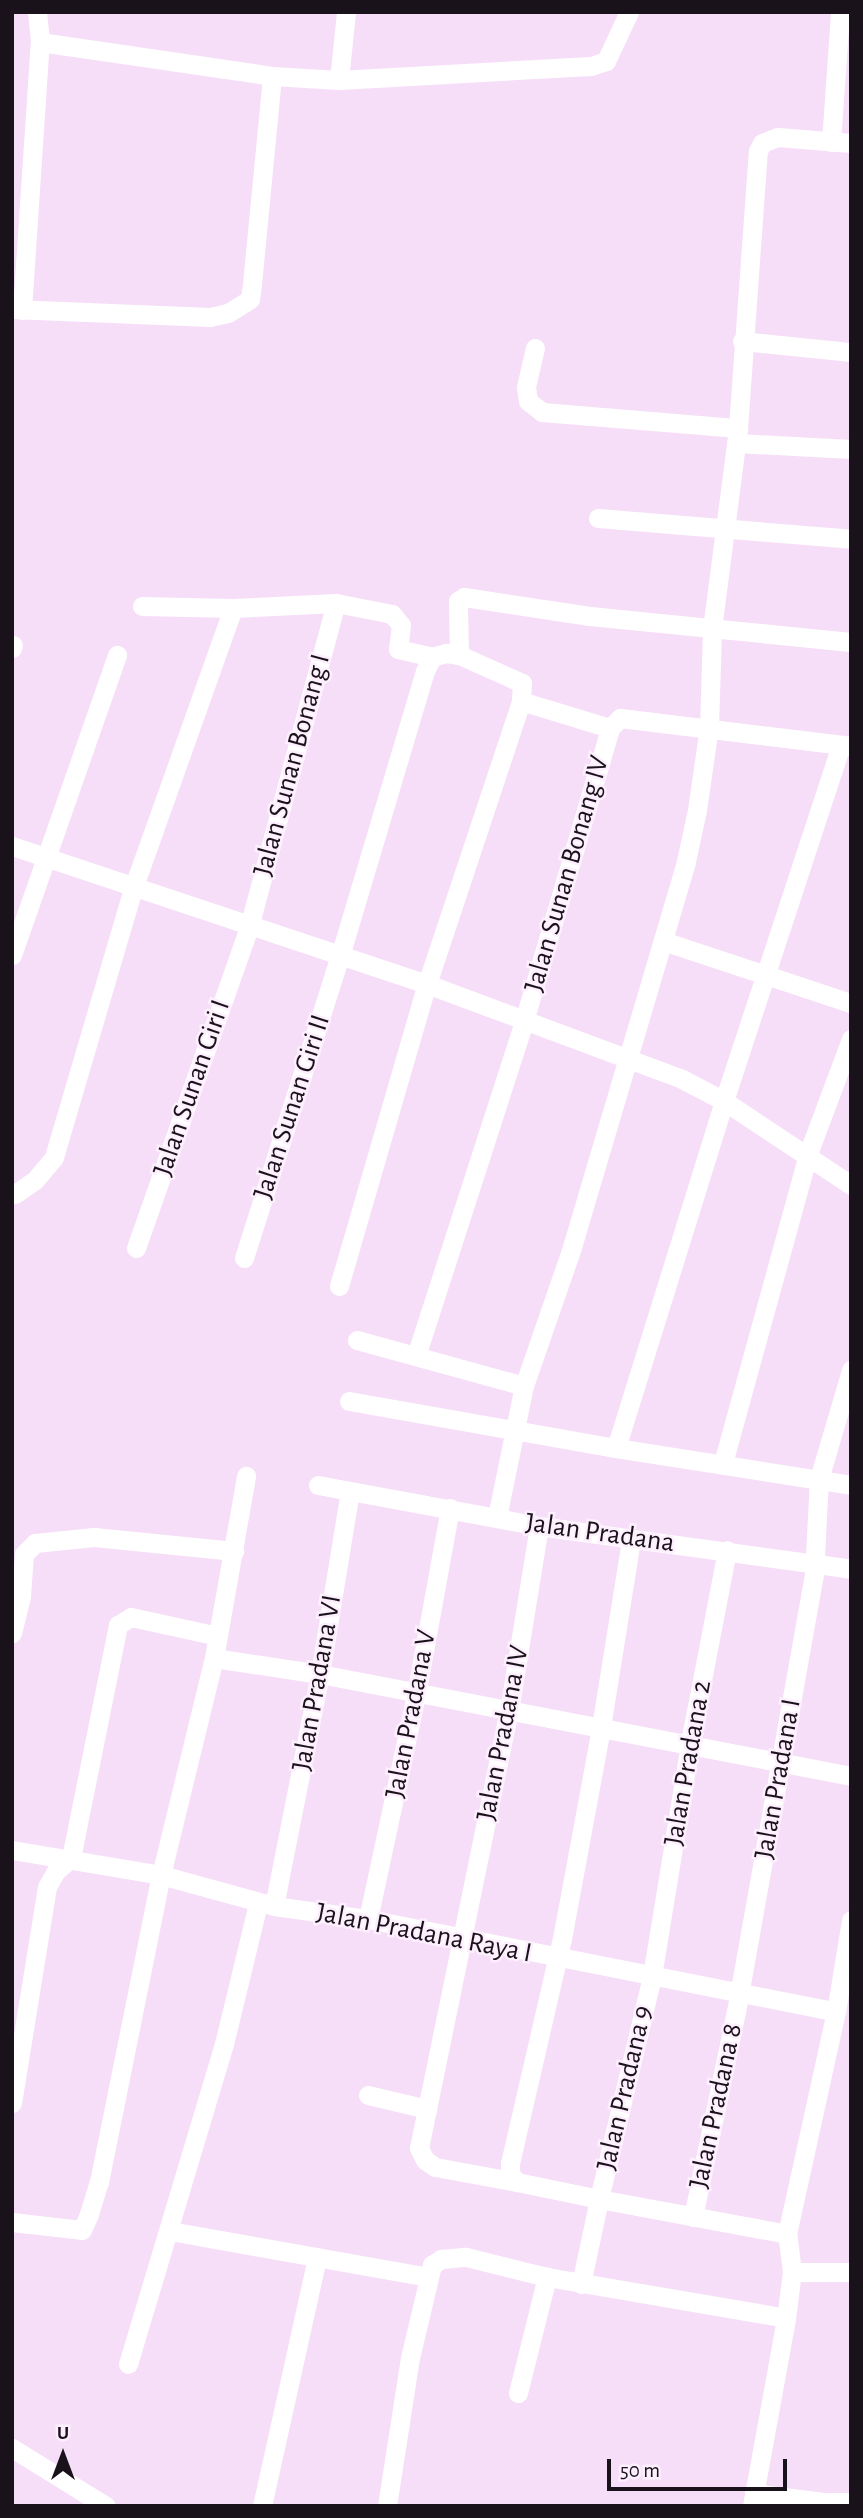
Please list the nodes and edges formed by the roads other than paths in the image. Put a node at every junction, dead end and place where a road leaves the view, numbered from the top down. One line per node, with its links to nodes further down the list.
1 (37, 12): 5 (street)
2 (346, 12): 7 (street)
3 (629, 12): 7 (street)
4 (840, 12): 8 (street)
5 (40, 42): 6 (street); 9 (street)
6 (272, 76): 7 (street); 9 (street)
7 (339, 80)
8 (841, 142): 10 (street)
9 (17, 309)
10 (743, 341): 12 (street); 13 (street)
11 (535, 348): 13 (street)
12 (851, 352)
13 (737, 436): 14 (street); 16 (street)
14 (851, 449)
15 (598, 517): 16 (street)
16 (724, 528): 17 (street); 21 (street)
17 (851, 539)
18 (336, 603): 20 (street); 25 (street); 33 (street, Jalan Sunan Bonang I)
19 (142, 606): 20 (street)
20 (233, 608): 32 (street)
21 (712, 629): 22 (street); 24 (street); 27 (street)
22 (851, 642)
23 (117, 655): 31 (street)
24 (459, 655): 25 (street); 26 (street)
25 (432, 657): 36 (street, Jalan Sunan Giri II)
26 (522, 701): 28 (street); 38 (street)
27 (709, 727): 28 (street); 29 (street); 34 (street)
28 (610, 728): 40 (street, Jalan Sunan Bonang IV)
29 (846, 746): 37 (street)
30 (12, 846): 31 (street)
31 (46, 856): 32 (street); 35 (street)
32 (134, 886): 33 (street); 46 (street)
33 (249, 927): 36 (street); 47 (street, Jalan Sunan Giri I)
34 (663, 941): 37 (street); 42 (street)
35 (12, 955)
36 (340, 956): 38 (street); 48 (street, Jalan Sunan Giri II)
37 (765, 975): 39 (street); 43 (street)
38 (427, 984): 40 (street); 49 (street)
39 (851, 1003)
40 (524, 1021): 42 (street); 51 (street, Jalan Sunan Bonang IV)
41 (851, 1038): 44 (street)
42 (627, 1058): 43 (street); 53 (street)
43 (724, 1101): 44 (street); 56 (street)
44 (808, 1154): 45 (street); 57 (street)
45 (851, 1185)
46 (15, 1194)
47 (136, 1248)
48 (244, 1258)
49 (339, 1286)
50 (357, 1340): 51 (street)
51 (416, 1356): 53 (street)
52 (851, 1370): 59 (street, Jalan Pradana I)
53 (524, 1385): 55 (street)
54 (349, 1401): 55 (street)
55 (516, 1429): 56 (street); 64 (street)
56 (616, 1448): 57 (street)
57 (723, 1463): 59 (street)
58 (246, 1476): 68 (street)
59 (819, 1479): 61 (street); 69 (street, Jalan Pradana I)
60 (318, 1485): 62 (street)
61 (851, 1485)
62 (350, 1491): 63 (street, Jalan Pradana); 75 (street, Jalan Pradana VI)
63 (450, 1508): 64 (street, Jalan Pradana); 76 (street, Jalan Pradana V)
64 (498, 1517): 65 (street, Jalan Pradana)
65 (539, 1526): 66 (street, Jalan Pradana); 77 (street, Jalan Pradana IV)
66 (631, 1540): 67 (street, Jalan Pradana); 78 (street)
67 (727, 1550): 69 (street, Jalan Pradana); 79 (street, Jalan Pradana 2)
68 (234, 1551): 71 (street); 73 (street)
69 (815, 1565): 70 (street, Jalan Pradana); 80 (street, Jalan Pradana I)
70 (851, 1569)
71 (17, 1596): 72 (street)
72 (12, 1633)
73 (218, 1636): 74 (street); 83 (street)
74 (214, 1658): 75 (street); 84 (street)
75 (320, 1674): 76 (street); 85 (street, Jalan Pradana VI)
76 (416, 1695): 77 (street); 86 (street, Jalan Pradana V)
77 (509, 1711): 78 (street); 88 (street, Jalan Pradana IV)
78 (601, 1728): 79 (street); 89 (street)
79 (691, 1746): 80 (street); 90 (street, Jalan Pradana 2)
80 (781, 1763): 81 (street); 91 (street, Jalan Pradana I)
81 (851, 1776)
82 (12, 1850): 83 (street, Jalan Pradana Raya I)
83 (71, 1858): 84 (street, Jalan Pradana Raya I); 94 (street)
84 (161, 1875): 85 (street, Jalan Pradana Raya I); 99 (street)
85 (266, 1904): 86 (street, Jalan Pradana Raya I); 100 (street, Jalan Pradana VI)
86 (368, 1919): 88 (street, Jalan Pradana Raya I)
87 (851, 1920): 92 (street)
88 (463, 1938): 89 (street, Jalan Pradana Raya I); 95 (street, Jalan Pradana IV)
89 (557, 1959): 90 (street, Jalan Pradana Raya I); 96 (street)
90 (652, 1976): 91 (street, Jalan Pradana Raya I); 97 (street, Jalan Pradana 9)
91 (739, 1994): 92 (street, Jalan Pradana Raya I); 98 (street, Jalan Pradana 8)
92 (836, 2012): 101 (street)
93 (368, 2095): 95 (street)
94 (12, 2103)
95 (427, 2109): 96 (street, Jalan Pradana IV)
96 (517, 2182): 97 (street, Jalan Pradana IV)
97 (599, 2200): 98 (street, Jalan Pradana IV); 107 (street, Jalan Pradana 9)
98 (692, 2217): 101 (street, Jalan Pradana IV)
99 (12, 2222)
100 (170, 2231): 102 (street); 109 (street, Jalan Pradana VI)
101 (787, 2234): 103 (street)
102 (317, 2258): 105 (street); 116 (street)
103 (792, 2272): 104 (street); 108 (street)
104 (851, 2272)
105 (428, 2277): 106 (street); 117 (street)
106 (547, 2277): 107 (street); 110 (street)
107 (581, 2284): 108 (street)
108 (786, 2318): 112 (street)
109 (128, 2364)
110 (518, 2393)
111 (12, 2448): 115 (street)
112 (753, 2499): 114 (street)
113 (851, 2502): 114 (street)
114 (823, 2504)
115 (106, 2506)
116 (262, 2506)
117 (387, 2506)

